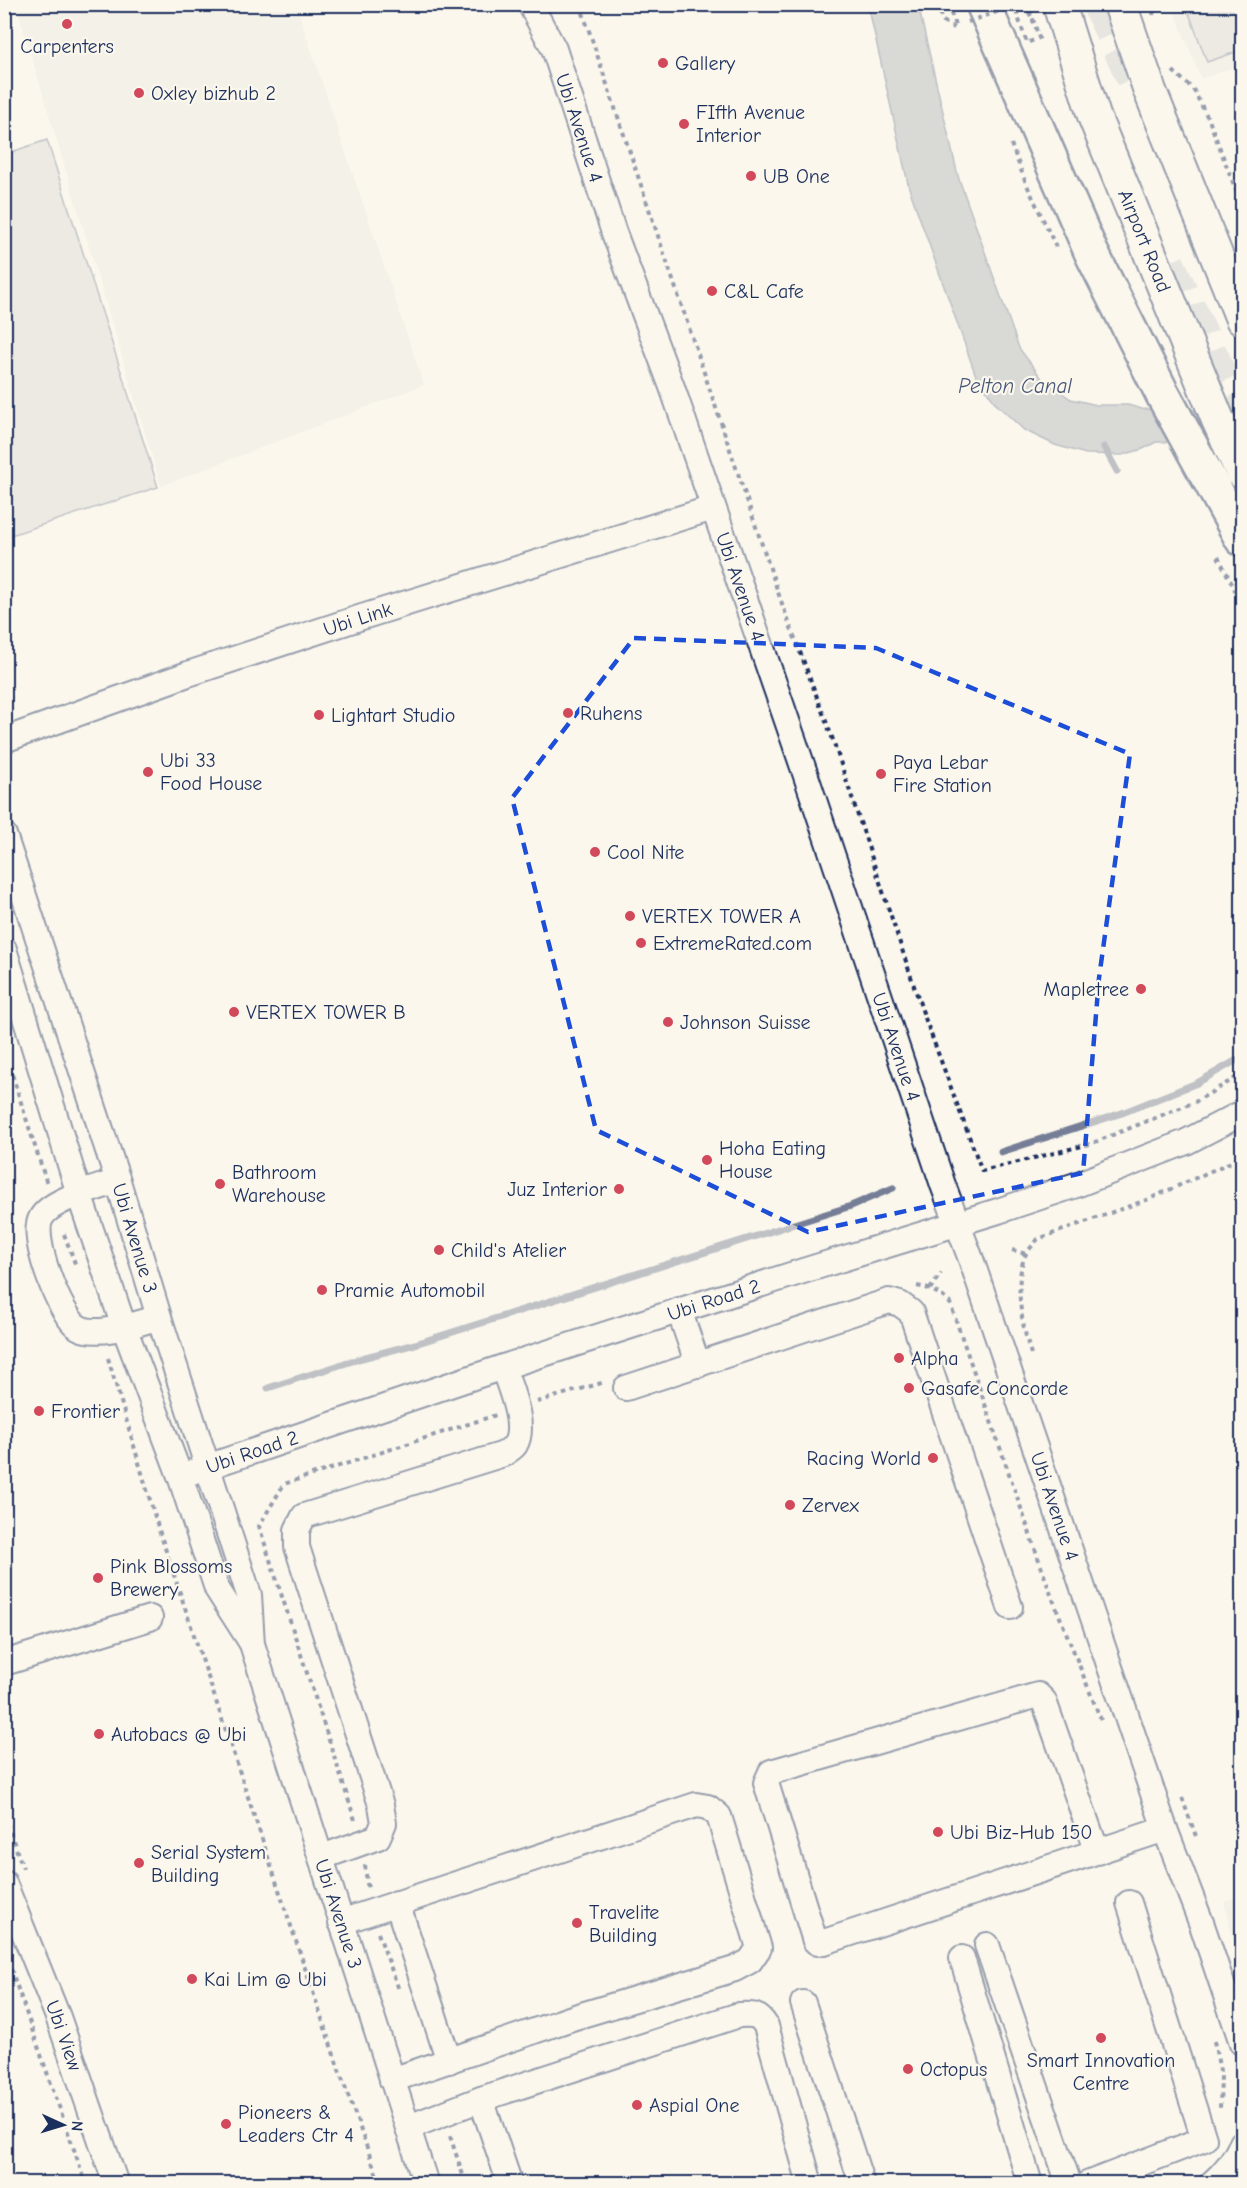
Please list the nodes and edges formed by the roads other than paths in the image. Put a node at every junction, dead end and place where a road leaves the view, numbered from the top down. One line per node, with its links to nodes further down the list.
1 (530, 4): 6 (street, Ubi Avenue 4)
2 (548, 4): 6 (street, Ubi Avenue 4)
3 (1059, 4): 8 (main road, Airport Road)
4 (1120, 4): 7 (main road)
5 (976, 13): 10 (highway)
6 (554, 49): 9 (street, Ubi Avenue 4)
7 (1242, 319)
8 (1242, 472)
9 (713, 508): 11 (street, Ubi Link); 17 (street, Ubi Avenue 4)
10 (1242, 539)
11 (4, 740)
12 (4, 835): 15 (street, Ubi Avenue 3)
13 (4, 949): 16 (street, Ubi Avenue 3)
14 (1242, 1113): 17 (street, Ubi Road 2)
15 (118, 1181): 16 (street); 19 (street, Ubi Avenue 3)
16 (80, 1194): 20 (street, Ubi Avenue 3); 20 (street)
17 (958, 1225): 18 (street, Ubi Road 2); 30 (street, Ubi Avenue 4)
18 (679, 1310): 21 (street); 22 (street, Ubi Road 2)
19 (159, 1317): 20 (street); 24 (street, Ubi Avenue 3)
20 (124, 1327): 25 (street, Ubi Avenue 3)
21 (698, 1365): 23 (street); 26 (street)
22 (503, 1367): 24 (street, Ubi Road 2); 32 (street)
23 (616, 1385)
24 (208, 1465): 25 (street, Ubi Road 2); 28 (street, Ubi Avenue 3)
25 (180, 1476): 28 (street, Ubi Avenue 3)
26 (1010, 1607)
27 (150, 1618): 29 (street)
28 (252, 1644): 32 (street, Ubi Avenue 3)
29 (4, 1663)
30 (1165, 1828): 31 (street); 39 (street, Ubi Avenue 4)
31 (1097, 1852): 31 (street)
32 (322, 1857): 36 (street, Ubi Avenue 3)
33 (5, 1886): 47 (street, Ubi View)
34 (397, 1903): 36 (street); 42 (street); 42 (street)
35 (1129, 1903): 54 (street)
36 (342, 1922): 43 (street, Ubi Avenue 3)
37 (987, 1945): 53 (street)
38 (962, 1958): 52 (street)
39 (1236, 2001): 41 (street, Ubi Avenue 4)
40 (803, 2003): 51 (street)
41 (1242, 2043)
42 (449, 2061): 43 (street)
43 (392, 2080): 45 (street, Ubi Avenue 3)
44 (481, 2099): 45 (street); 49 (street); 50 (street)
45 (409, 2127): 48 (street, Ubi Avenue 3)
46 (1242, 2143): 55 (street)
47 (116, 2184)
48 (426, 2184)
49 (510, 2184)
50 (810, 2184)
51 (862, 2184)
52 (1030, 2184)
53 (1069, 2184)
54 (1087, 2184)
55 (1211, 2184)

